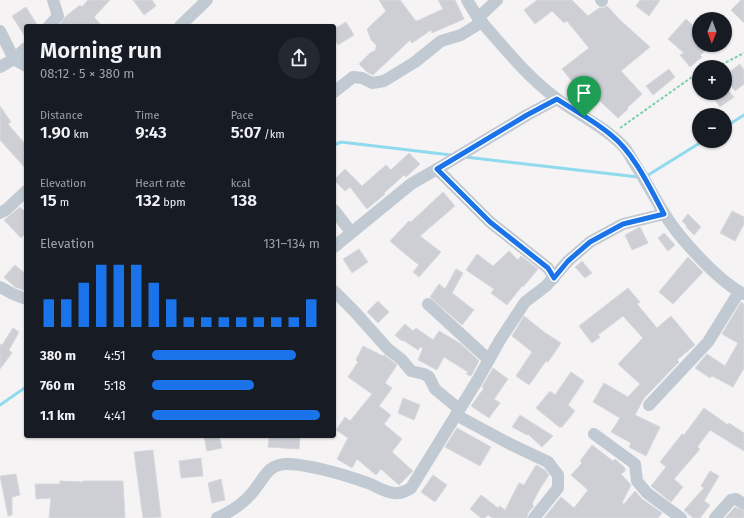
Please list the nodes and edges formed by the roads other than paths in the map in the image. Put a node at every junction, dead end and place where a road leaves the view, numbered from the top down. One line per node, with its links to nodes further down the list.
1 (53, 0): 6 (street)
2 (207, 0): 7 (street)
3 (467, 0): 5 (street)
4 (497, 0): 5 (street)
5 (480, 20): 13 (street); 14 (street)
6 (51, 24)
7 (182, 24)
8 (0, 31): 10 (street)
9 (24, 50): 10 (street)
10 (14, 59): 11 (street); 12 (street)
11 (24, 65)
12 (0, 67)
13 (336, 90)
14 (557, 99): 15 (street); 19 (street)
15 (437, 169): 20 (street); 22 (street)
16 (24, 193): 17 (street)
17 (0, 213)
18 (336, 213): 20 (street)
19 (664, 214): 22 (street); 25 (street)
20 (351, 232): 21 (street)
21 (336, 245)
22 (554, 278): 28 (street)
23 (0, 287): 26 (street)
24 (336, 293): 30 (street)
25 (741, 293): 29 (street)
26 (24, 298)
27 (428, 304): 28 (street)
28 (489, 360): 30 (street)
29 (649, 405)
30 (457, 412): 33 (street); 35 (street)
31 (594, 434): 36 (street)
32 (744, 504): 37 (street)
33 (233, 515): 34 (street)
34 (217, 518)
35 (534, 518)
36 (681, 518)
37 (715, 518)

